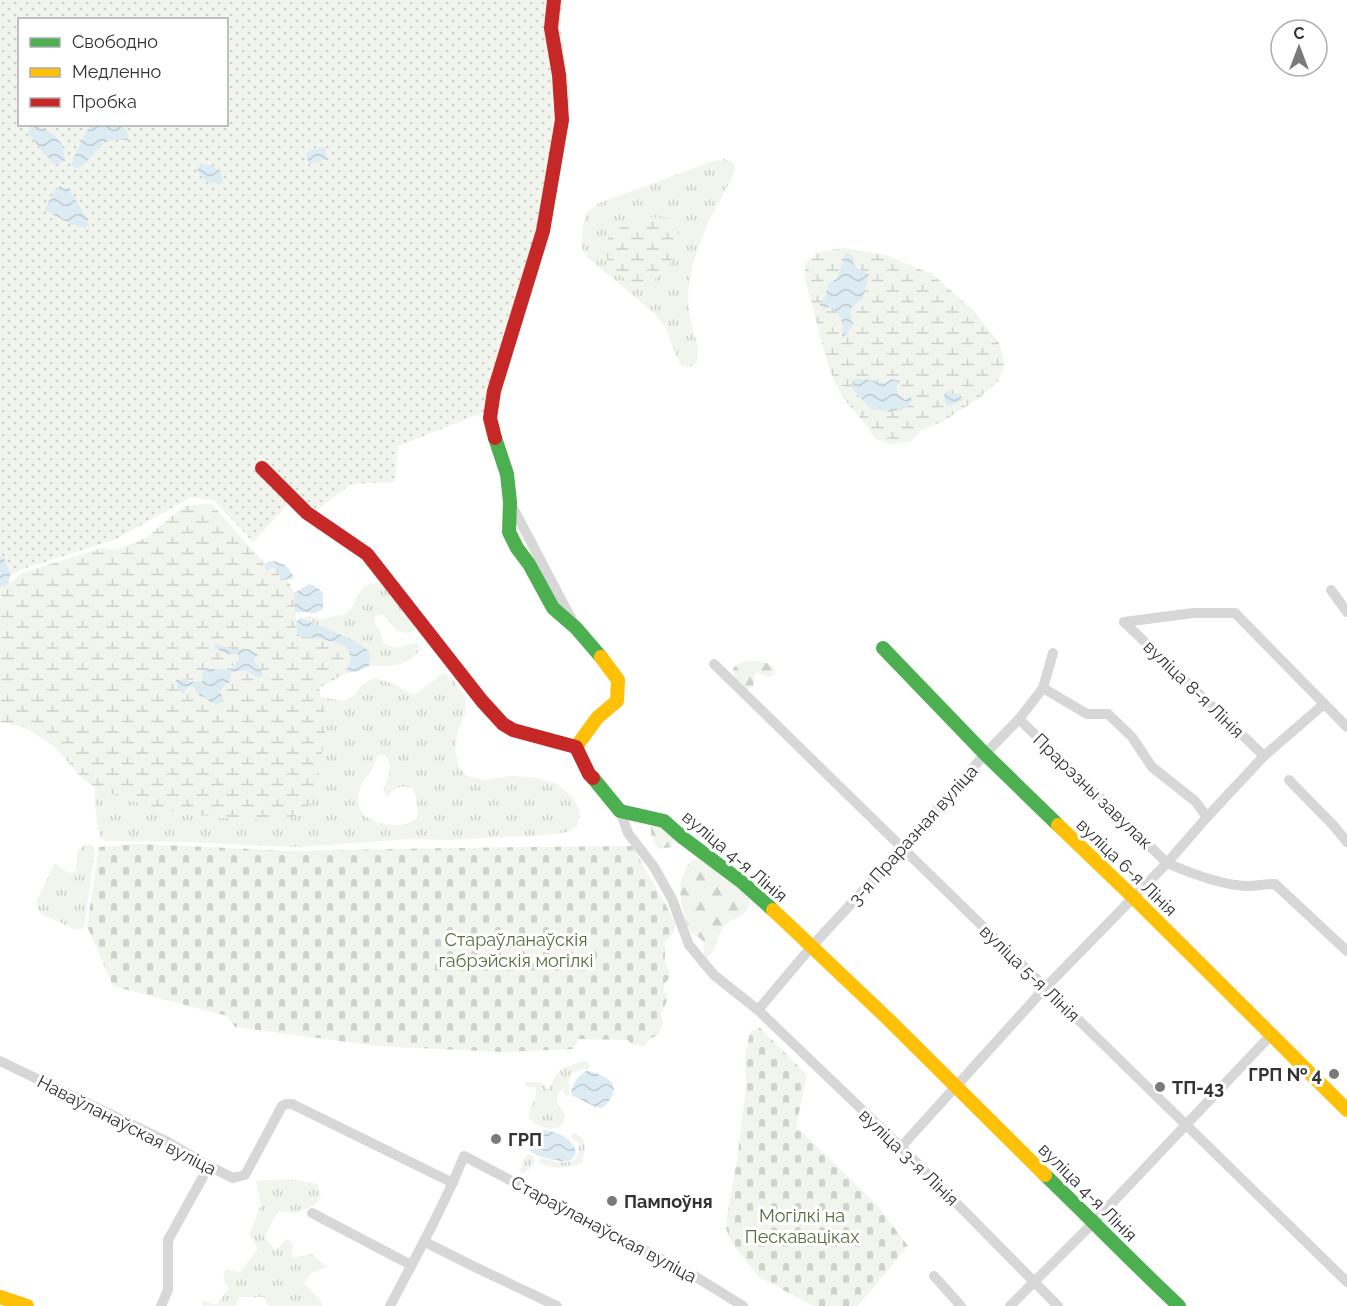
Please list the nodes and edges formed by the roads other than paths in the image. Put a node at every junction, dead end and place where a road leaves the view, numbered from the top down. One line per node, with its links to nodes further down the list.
1 (554, 0): 12 (street)
2 (262, 468): 12 (street)
3 (1331, 590): 4 (street)
4 (1347, 612)
5 (883, 648): 13 (street, вуліца 6-я Лінія)
6 (1053, 653): 8 (street, 3-я Праразная вуліца)
7 (714, 664): 19 (street, вуліца 5-я Лінія)
8 (1043, 688): 10 (street, 3-я Праразная вуліца); 17 (street)
9 (1323, 704): 11 (street); 14 (street); 14 (street, вуліца 8-я Лінія)
10 (1019, 718): 13 (street, 3-я Праразная вуліца); 20 (street, Прарэзны завулак)
11 (1347, 727)
12 (576, 747): 16 (street)
13 (985, 754): 19 (street, 3-я Праразная вуліца); 21 (street, вуліца 6-я Лінія)
14 (1264, 756): 17 (street)
15 (1288, 780): 18 (street)
16 (620, 811): 22 (street, вуліца 4-я Лінія); 25 (street, вуліца 3-я Лінія)
17 (1207, 818): 20 (street)
18 (1347, 843)
19 (903, 848): 22 (street, 3-я Праразная вуліца); 24 (street, вуліца 5-я Лінія)
20 (1167, 863): 21 (street); 23 (street)
21 (1132, 897): 24 (street); 26 (street, вуліца 6-я Лінія)
22 (812, 946): 25 (street, 3-я Праразная вуліца); 28 (street, вуліца 4-я Лінія)
23 (1347, 951)
24 (1046, 988): 28 (street); 30 (street, вуліца 5-я Лінія)
25 (758, 1010): 31 (street, вуліца 3-я Лінія)
26 (1271, 1035): 29 (street, вуліца 6-я Лінія); 30 (street)
27 (0, 1061): 32 (street, Наваўланаўская вуліца)
28 (956, 1087): 31 (street); 35 (street, вуліца 4-я Лінія)
29 (1347, 1110)
30 (1185, 1125): 35 (street); 40 (street, вуліца 5-я Лінія)
31 (901, 1147): 39 (street, вуліца 3-я Лінія)
32 (209, 1166): 33 (street, Наваўланаўская вуліца); 43 (street)
33 (453, 1183): 36 (street); 46 (street, Стараўланаўская вуліца)
34 (312, 1213): 37 (street)
35 (1094, 1222): 39 (street); 50 (street, вуліца 4-я Лінія)
36 (424, 1242): 37 (street); 45 (street)
37 (411, 1265): 44 (street)
38 (934, 1276): 47 (street)
39 (1034, 1282): 48 (street); 49 (street, вуліца 3-я Лінія)
40 (1347, 1282)
41 (0, 1298): 42 (street)
42 (27, 1306)
43 (161, 1306)
44 (390, 1306)
45 (557, 1306)
46 (743, 1306)
47 (961, 1306)
48 (1010, 1306)
49 (1058, 1306)
50 (1179, 1306)

